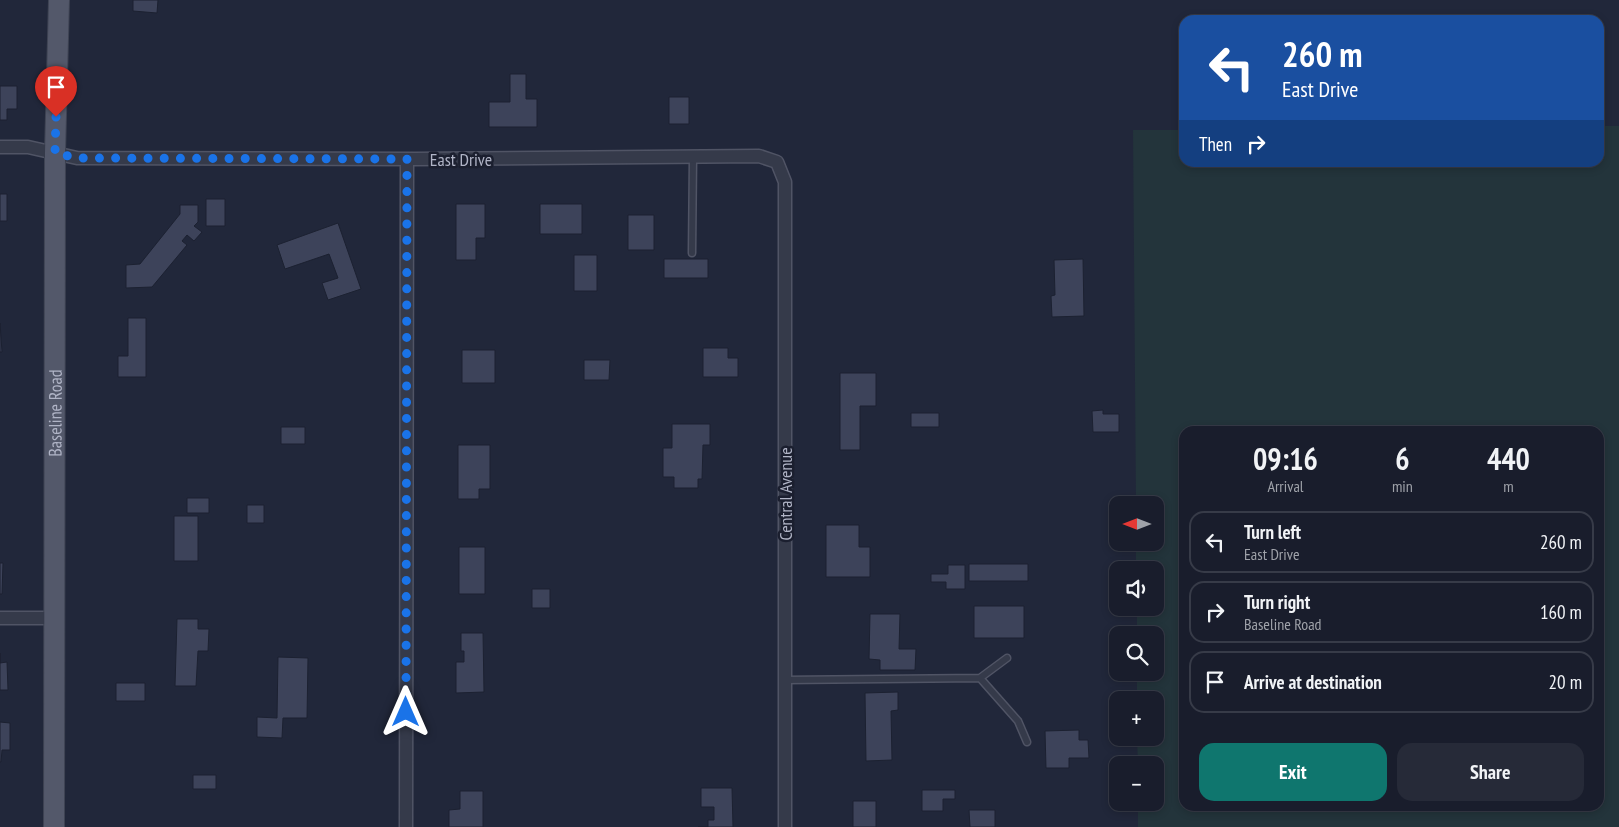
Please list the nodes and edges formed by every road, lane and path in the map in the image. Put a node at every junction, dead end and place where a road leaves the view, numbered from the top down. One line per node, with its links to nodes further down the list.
1 (59, 0): 3 (main road, Baseline Road)
2 (0, 147): 3 (street, East Drive)
3 (55, 153): 5 (street, East Drive); 9 (main road, Baseline Road)
4 (693, 157): 5 (street, East Drive); 6 (street, East Drive); 7 (lane)
5 (407, 159): 15 (street)
6 (777, 162): 12 (street, Central Avenue)
7 (692, 252)
8 (0, 618): 9 (street)
9 (54, 618): 14 (main road, Baseline Road)
10 (1007, 658): 11 (lane)
11 (980, 678): 12 (lane); 13 (lane)
12 (785, 680): 16 (street, Central Avenue)
13 (1028, 742)
14 (54, 827)
15 (406, 827)
16 (785, 827)

